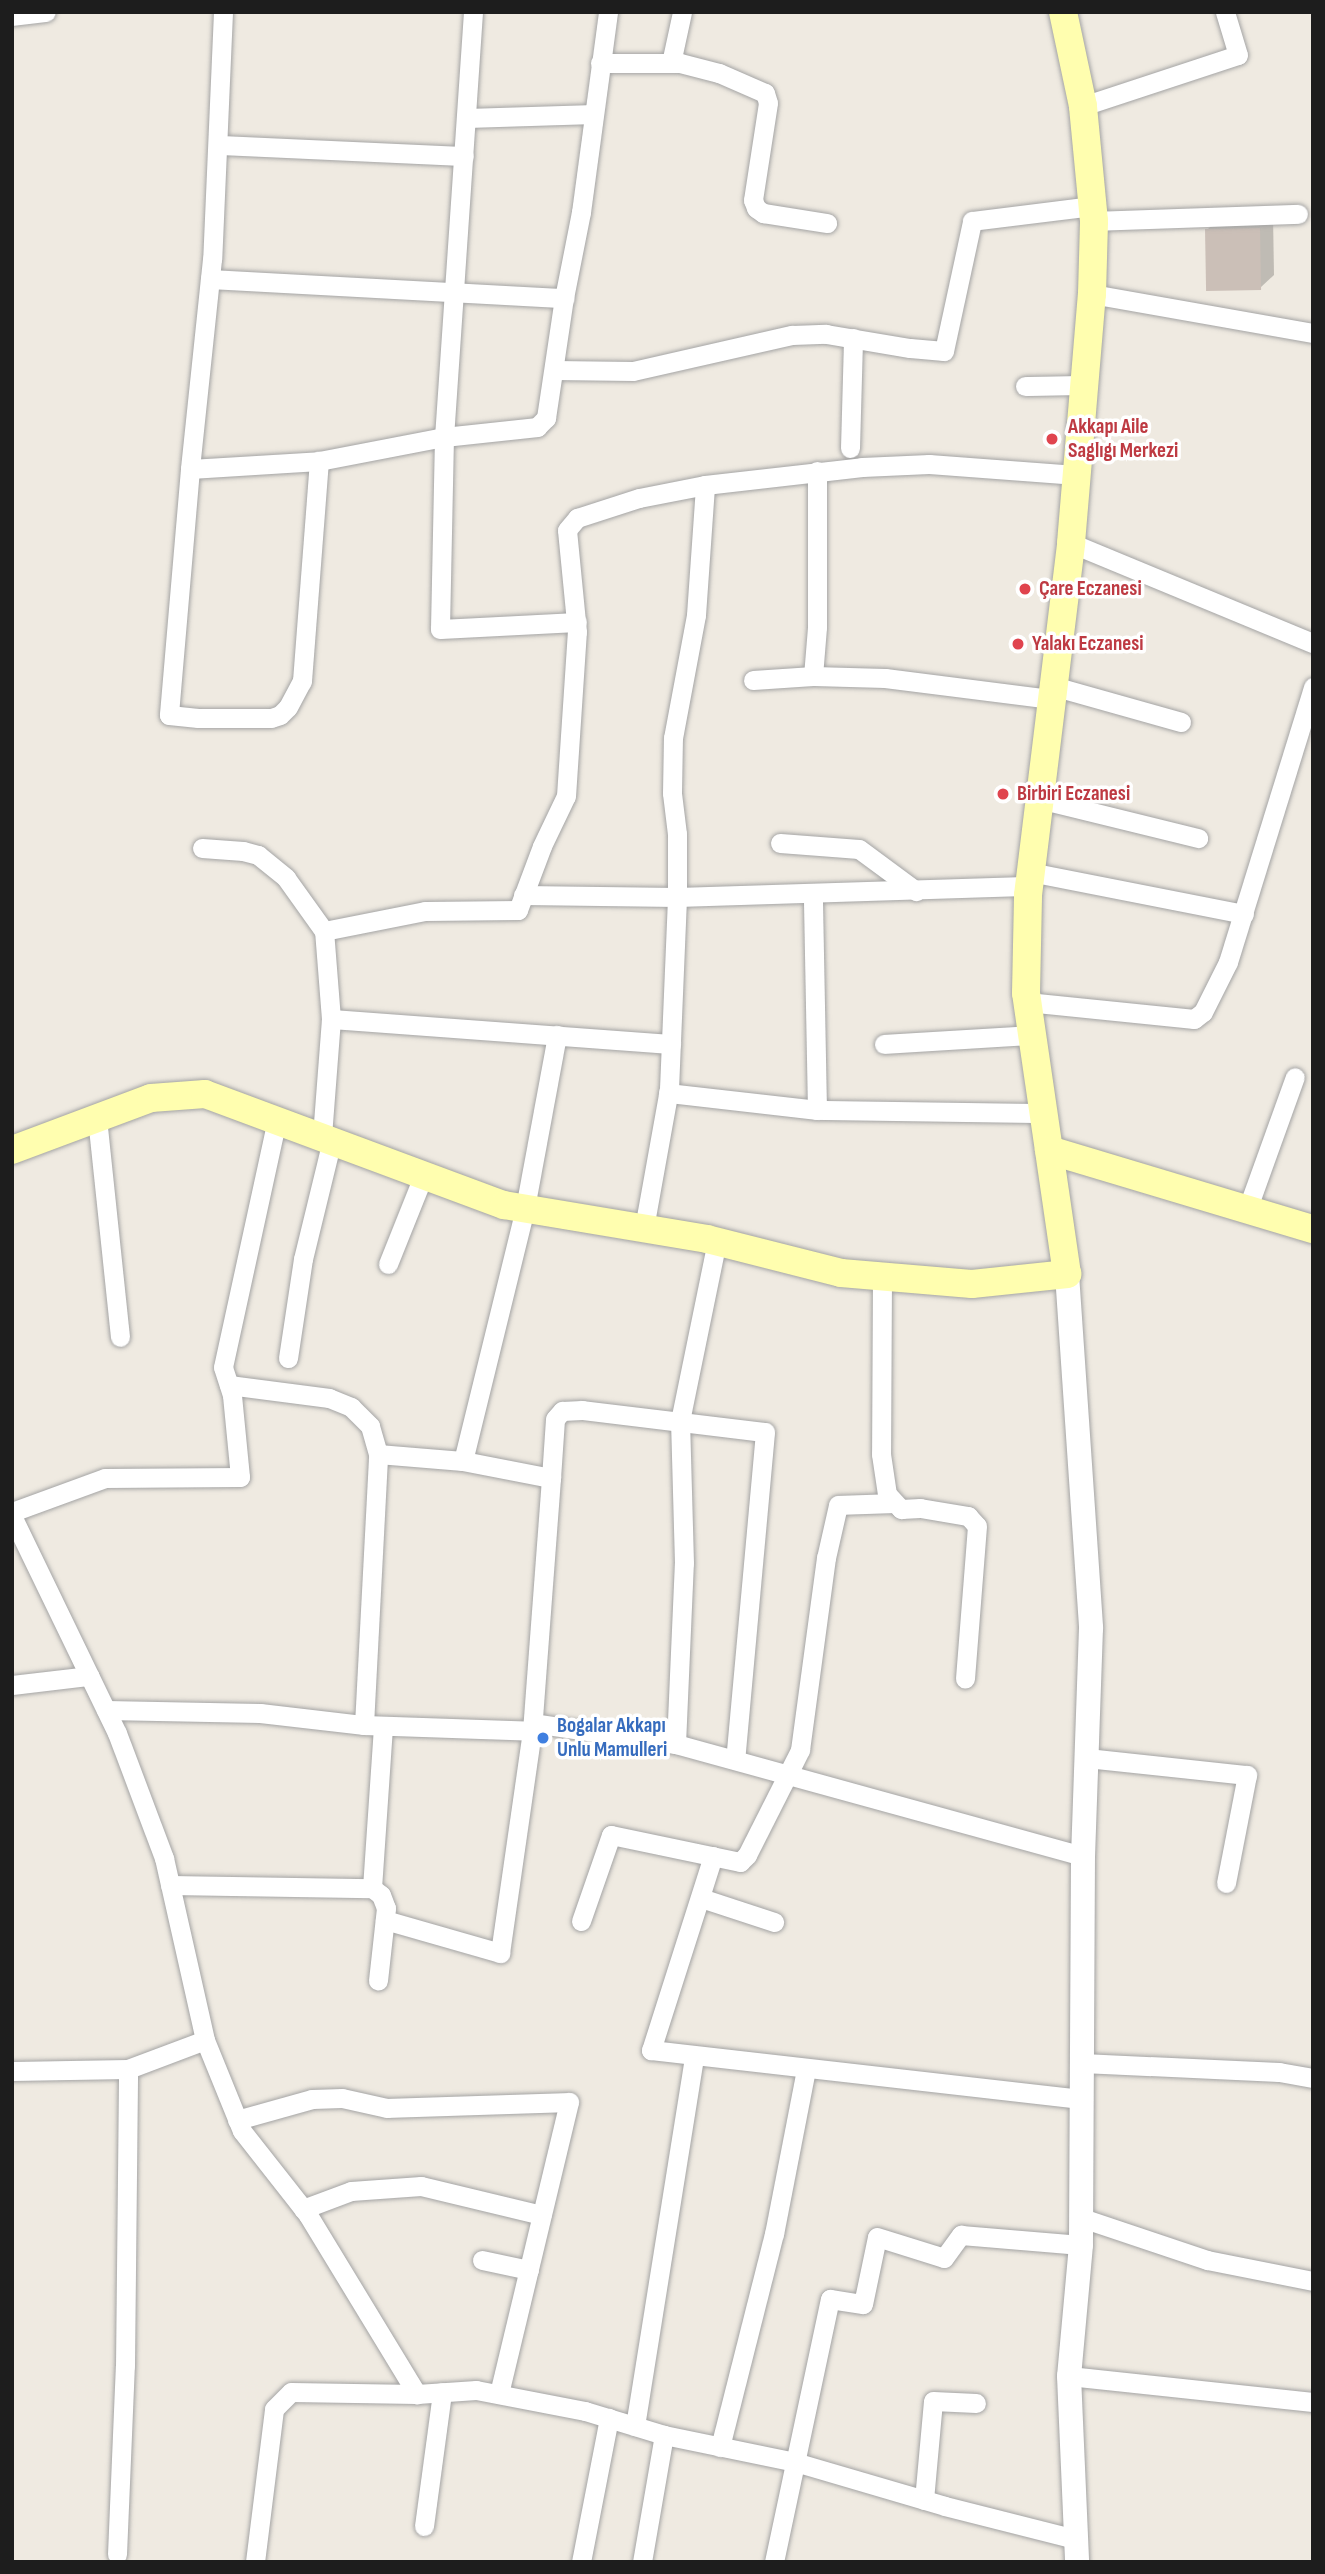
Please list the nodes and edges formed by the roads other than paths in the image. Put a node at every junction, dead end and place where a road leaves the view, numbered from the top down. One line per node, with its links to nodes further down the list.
1 (47, 12): 8 (street)
2 (223, 12): 14 (street)
3 (474, 12): 13 (street)
4 (608, 12): 9 (street)
5 (682, 12): 10 (street)
6 (1063, 12): 11 (main road)
7 (1225, 12): 11 (street)
8 (12, 16)
9 (600, 63): 10 (street); 12 (street)
10 (671, 63): 18 (street)
11 (1083, 106): 16 (main road)
12 (593, 114): 13 (street); 22 (street)
13 (468, 118): 15 (street)
14 (219, 145): 15 (street); 19 (street)
15 (464, 156): 20 (street)
16 (1093, 214): 17 (street); 21 (main road); 24 (street)
17 (1298, 214)
18 (827, 223)
19 (210, 279): 20 (street); 31 (street)
20 (455, 293): 22 (street); 28 (street)
21 (1092, 294): 23 (street); 26 (main road)
22 (564, 298): 25 (street)
23 (1313, 333)
24 (853, 338): 25 (street); 29 (street)
25 (554, 370): 28 (street)
26 (1084, 385): 27 (street); 33 (main road)
27 (1025, 386)
28 (444, 437): 30 (street); 36 (street)
29 (850, 448)
30 (319, 461): 31 (street); 31 (street)
31 (190, 469)
32 (817, 471): 33 (street); 34 (street); 38 (street)
33 (1077, 475): 35 (main road)
34 (705, 485): 36 (street); 51 (street)
35 (1071, 543): 37 (street); 41 (main road)
36 (577, 622): 49 (street)
37 (1313, 643)
38 (813, 676): 39 (street); 41 (street)
39 (752, 680)
40 (1313, 687): 52 (street)
41 (1052, 692): 42 (street); 43 (main road)
42 (1181, 722)
43 (1039, 799): 44 (street); 47 (main road)
44 (1198, 838)
45 (780, 843): 48 (street)
46 (202, 848): 53 (street)
47 (1029, 879): 48 (street); 52 (street); 54 (main road)
48 (916, 891): 50 (street)
49 (523, 895): 51 (street); 53 (street)
50 (813, 895): 51 (street); 62 (street)
51 (677, 897): 58 (street)
52 (1244, 914): 54 (street)
53 (324, 931): 55 (street)
54 (1027, 1002): 57 (main road)
55 (331, 1019): 56 (street); 66 (street)
56 (557, 1035): 58 (street); 70 (street)
57 (1032, 1035): 59 (street); 63 (main road)
58 (671, 1044): 61 (street)
59 (884, 1044)
60 (1295, 1077): 71 (street)
61 (668, 1093): 62 (street); 72 (street)
62 (817, 1110): 63 (street)
63 (1043, 1113): 68 (main road)
64 (97, 1118): 65 (main road); 67 (main road); 78 (street)
65 (276, 1119): 66 (main road); 80 (street)
66 (327, 1138): 69 (main road); 79 (street)
67 (12, 1150)
68 (1049, 1150): 71 (main road); 76 (main road)
69 (424, 1174): 70 (main road); 75 (street)
70 (525, 1208): 72 (main road); 83 (street)
71 (1247, 1210): 73 (main road)
72 (644, 1228): 74 (main road)
73 (1313, 1229)
74 (717, 1241): 77 (main road); 81 (street)
75 (388, 1264)
76 (1067, 1274): 77 (main road); 95 (street)
77 (882, 1276): 85 (street)
78 (120, 1337)
79 (288, 1358)
80 (229, 1385): 82 (street); 86 (street)
81 (680, 1421): 84 (street); 94 (street); 96 (street)
82 (378, 1454): 83 (street); 92 (street)
83 (463, 1461): 84 (street)
84 (551, 1478): 93 (street)
85 (893, 1503): 89 (street); 97 (street)
86 (12, 1514): 87 (street)
87 (21, 1556): 88 (street)
88 (89, 1676): 90 (street); 91 (street)
89 (965, 1679)
90 (12, 1685)
91 (106, 1710): 92 (street); 101 (street)
92 (373, 1726): 93 (street); 102 (street)
93 (533, 1727): 94 (street); 104 (street)
94 (676, 1744): 96 (street)
95 (1087, 1758): 99 (street); 100 (street)
96 (735, 1759): 97 (street)
97 (787, 1776): 98 (street); 99 (street)
98 (713, 1856): 103 (street); 105 (street)
99 (1083, 1856): 110 (street)
100 (1226, 1883)
101 (170, 1885): 102 (street); 108 (street)
102 (372, 1888): 104 (street)
103 (701, 1898): 106 (street); 109 (street)
104 (385, 1920): 107 (street)
105 (581, 1920)
106 (774, 1922)
107 (378, 1981)
108 (205, 2040): 111 (street); 116 (street)
109 (694, 2056): 112 (street); 131 (street)
110 (1082, 2063): 114 (street); 115 (street)
111 (128, 2068): 113 (street); 138 (street)
112 (806, 2069): 115 (street); 133 (street)
113 (12, 2071)
114 (1313, 2078)
115 (1083, 2099): 119 (street)
116 (237, 2120): 117 (street); 118 (street)
117 (303, 2209): 118 (street); 126 (street)
118 (542, 2215): 122 (street)
119 (1082, 2218): 120 (street); 123 (street)
120 (1081, 2245): 124 (street); 134 (street)
121 (482, 2260): 122 (street)
122 (529, 2270): 127 (street)
123 (1313, 2281)
124 (1069, 2376): 128 (street); 137 (street)
125 (442, 2392): 126 (street); 127 (street); 136 (street)
126 (418, 2394): 139 (street)
127 (499, 2394): 130 (street)
128 (1313, 2402)
129 (976, 2403): 135 (street)
130 (608, 2418): 131 (street); 140 (street)
131 (635, 2426): 132 (street)
132 (664, 2435): 133 (street); 141 (street)
133 (720, 2447): 134 (street)
134 (794, 2462): 135 (street); 142 (street)
135 (924, 2500): 137 (street)
136 (424, 2526)
137 (1076, 2550)
138 (117, 2554)
139 (255, 2562)
140 (581, 2562)
141 (642, 2562)
142 (774, 2562)

